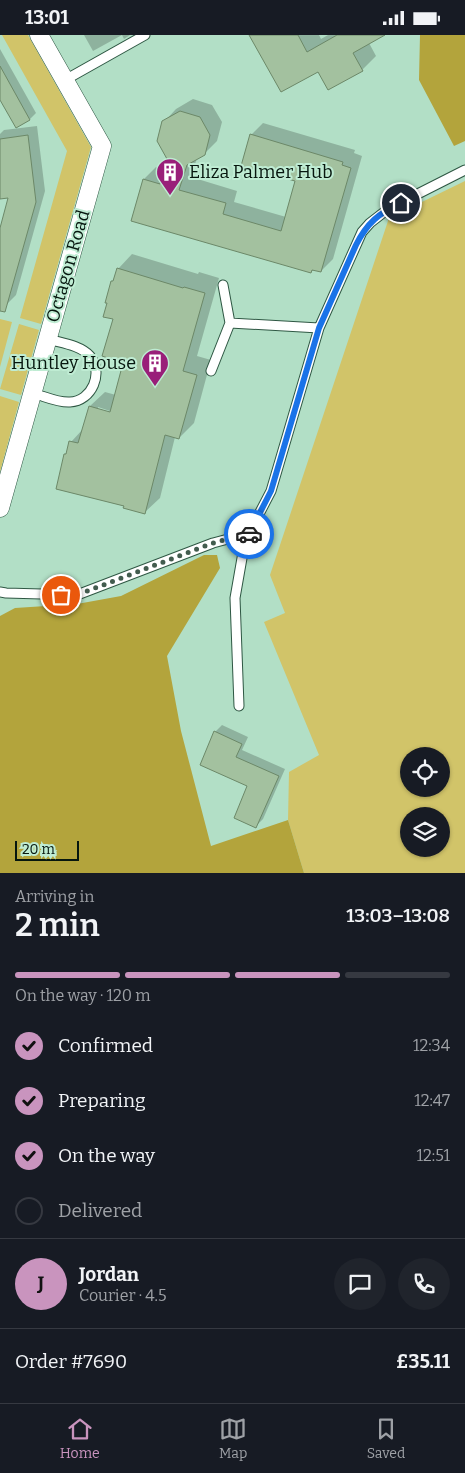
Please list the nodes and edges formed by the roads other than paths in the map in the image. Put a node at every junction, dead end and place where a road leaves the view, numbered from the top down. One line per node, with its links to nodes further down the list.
1 (39, 35): 3 (street, Octagon Road)
2 (144, 35): 3 (lane)
3 (65, 80): 8 (street, Octagon Road)
4 (465, 170): 7 (lane)
5 (223, 285): 6 (lane)
6 (230, 323): 7 (lane); 9 (lane)
7 (319, 328): 12 (lane)
8 (48, 339): 10 (street, Octagon Road); 10 (lane)
9 (211, 371)
10 (32, 393): 11 (street, Octagon Road)
11 (0, 508)
12 (245, 541): 13 (lane); 14 (lane)
13 (0, 592)
14 (239, 706)

